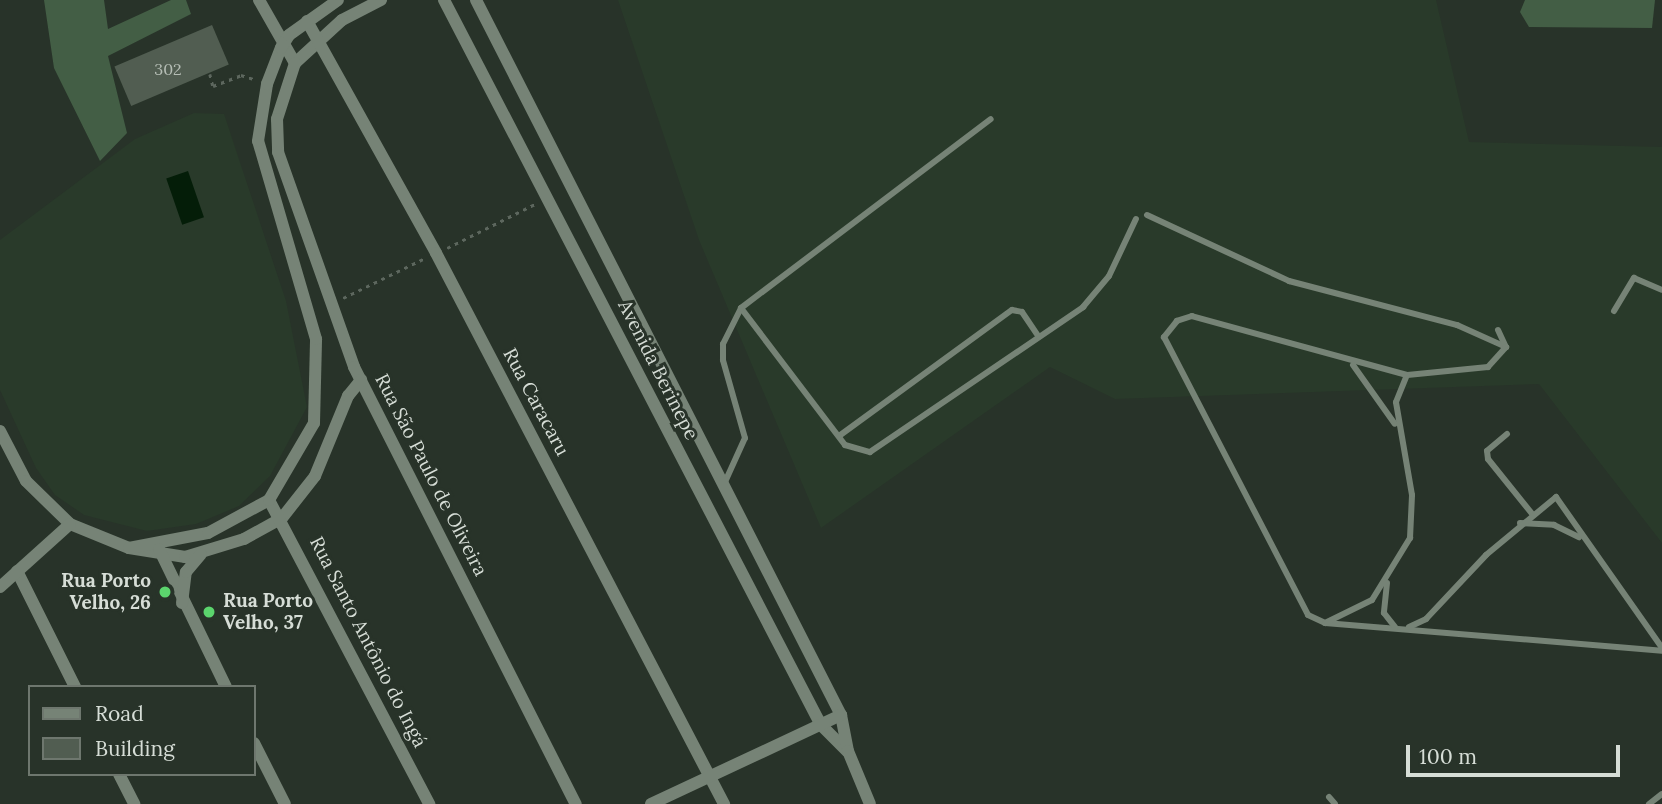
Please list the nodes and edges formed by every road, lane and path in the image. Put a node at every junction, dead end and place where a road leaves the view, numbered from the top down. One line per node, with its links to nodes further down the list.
1 (259, 0): 8 (street)
2 (338, 0): 6 (street)
3 (381, 0): 7 (street)
4 (444, 0): 50 (street, Avenida Berinepe)
5 (476, 0): 28 (street, Avenida Berinepe)
6 (307, 21): 7 (street, Rua Caracaru); 8 (street)
7 (318, 37): 9 (street); 54 (street, Rua Caracaru)
8 (281, 48): 9 (street); 29 (street)
9 (295, 63): 23 (street, Rua São Paulo de Oliveira)
10 (209, 74): 11 (path)
11 (259, 81)
12 (991, 119): 16 (lane)
13 (1147, 215): 20 (lane)
14 (1136, 219): 19 (lane)
15 (1662, 290): 17 (lane)
16 (741, 308): 27 (lane); 28 (lane)
17 (1614, 311)
18 (1498, 330): 20 (lane)
19 (1039, 337): 27 (lane); 27 (lane)
20 (1506, 347): 22 (lane)
21 (1352, 363): 22 (lane); 24 (lane); 43 (lane)
22 (1407, 375): 24 (lane)
23 (361, 380): 31 (street); 60 (street, Rua São Paulo de Oliveira)
24 (1396, 426): 40 (lane)
25 (0, 431): 33 (street)
26 (1507, 434): 30 (lane)
27 (839, 436)
28 (725, 482): 49 (street, Avenida Berinepe)
29 (270, 500): 31 (street, Rua Santo Antônio do Ingá); 35 (street)
30 (1532, 515): 32 (lane); 34 (lane)
31 (282, 518): 37 (street); 59 (street, Rua Santo Antônio do Ingá)
32 (1520, 523): 34 (lane); 45 (lane)
33 (70, 524): 36 (street); 39 (street)
34 (1581, 538): 46 (lane)
35 (158, 541): 36 (street); 38 (street)
36 (130, 548): 38 (street)
37 (201, 554): 38 (street); 42 (street)
38 (160, 556): 42 (street)
39 (17, 572): 41 (street); 47 (street)
40 (1389, 578): 43 (lane); 44 (lane)
41 (0, 587)
42 (182, 604): 48 (street)
43 (1325, 623): 44 (lane)
44 (1395, 627): 45 (lane)
45 (1408, 627): 46 (lane)
46 (1662, 650)
47 (74, 685)
48 (225, 685)
49 (841, 715): 50 (street); 52 (street, Avenida Berinepe)
50 (821, 725): 52 (street, Avenida Berinepe); 54 (street)
51 (256, 747): 58 (street)
52 (848, 751): 63 (street, Avenida Berinepe)
53 (120, 776): 57 (street)
54 (712, 776): 61 (street); 62 (street, Rua Caracaru)
55 (1662, 794): 65 (lane)
56 (1329, 797): 64 (lane)
57 (134, 804)
58 (285, 804)
59 (429, 804)
60 (576, 804)
61 (651, 804)
62 (724, 804)
63 (870, 804)
64 (1335, 804)
65 (1649, 804)

